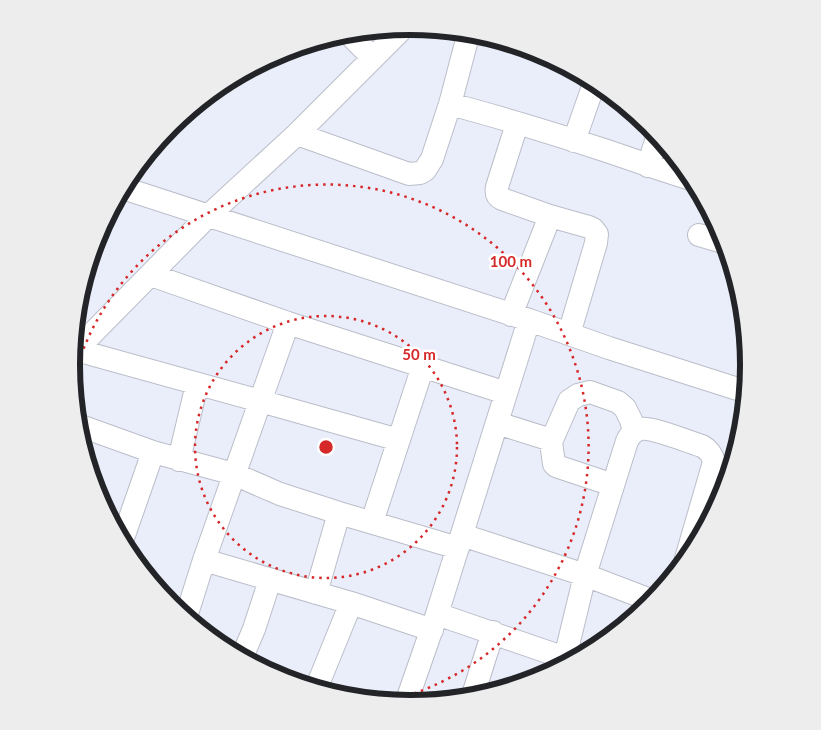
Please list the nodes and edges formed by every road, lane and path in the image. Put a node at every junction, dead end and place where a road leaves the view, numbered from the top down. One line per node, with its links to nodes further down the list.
1 (395, 36): 4 (street)
2 (355, 40): 4 (street)
3 (467, 40): 6 (street)
4 (373, 58): 8 (street)
5 (591, 89): 9 (street)
6 (450, 104): 7 (street); 8 (street)
7 (518, 124): 9 (street); 15 (street)
8 (297, 134): 14 (street)
9 (574, 141): 11 (street)
10 (655, 143): 11 (street)
11 (648, 166): 12 (street)
12 (681, 176)
13 (131, 190): 14 (street)
14 (209, 215): 18 (street); 19 (street)
15 (550, 216): 19 (street); 21 (street)
16 (699, 235): 17 (street)
17 (715, 240)
18 (151, 275): 20 (street); 22 (street)
19 (520, 318): 21 (street); 27 (street)
20 (288, 322): 24 (street); 28 (street)
21 (569, 334): 26 (street)
22 (81, 345)
23 (81, 354): 25 (street)
24 (422, 366): 27 (street); 32 (street)
25 (197, 384): 28 (street); 35 (street)
26 (740, 390)
27 (506, 393): 29 (street)
28 (260, 401): 32 (street); 36 (street)
29 (497, 423): 33 (street); 42 (street)
30 (87, 428): 34 (street)
31 (634, 432): 33 (street); 37 (street); 41 (street)
32 (399, 440): 39 (street)
33 (551, 442): 37 (street)
34 (153, 452): 35 (street); 40 (street)
35 (179, 460): 36 (street)
36 (234, 474): 38 (street); 43 (street)
37 (613, 486): 44 (street)
38 (339, 512): 39 (street); 46 (street)
39 (372, 522): 42 (street)
40 (126, 531)
41 (693, 535)
42 (460, 541): 44 (street); 50 (street)
43 (204, 560): 45 (street); 49 (street)
44 (585, 575): 47 (street); 53 (street)
45 (270, 580): 46 (street); 52 (street)
46 (316, 593): 48 (street)
47 (644, 598)
48 (351, 603): 50 (street); 55 (street)
49 (189, 609)
50 (434, 622): 51 (street); 57 (street)
51 (493, 632): 54 (street); 56 (street)
52 (245, 651)
53 (565, 656)
54 (559, 660)
55 (319, 682)
56 (475, 689)
57 (409, 695)

